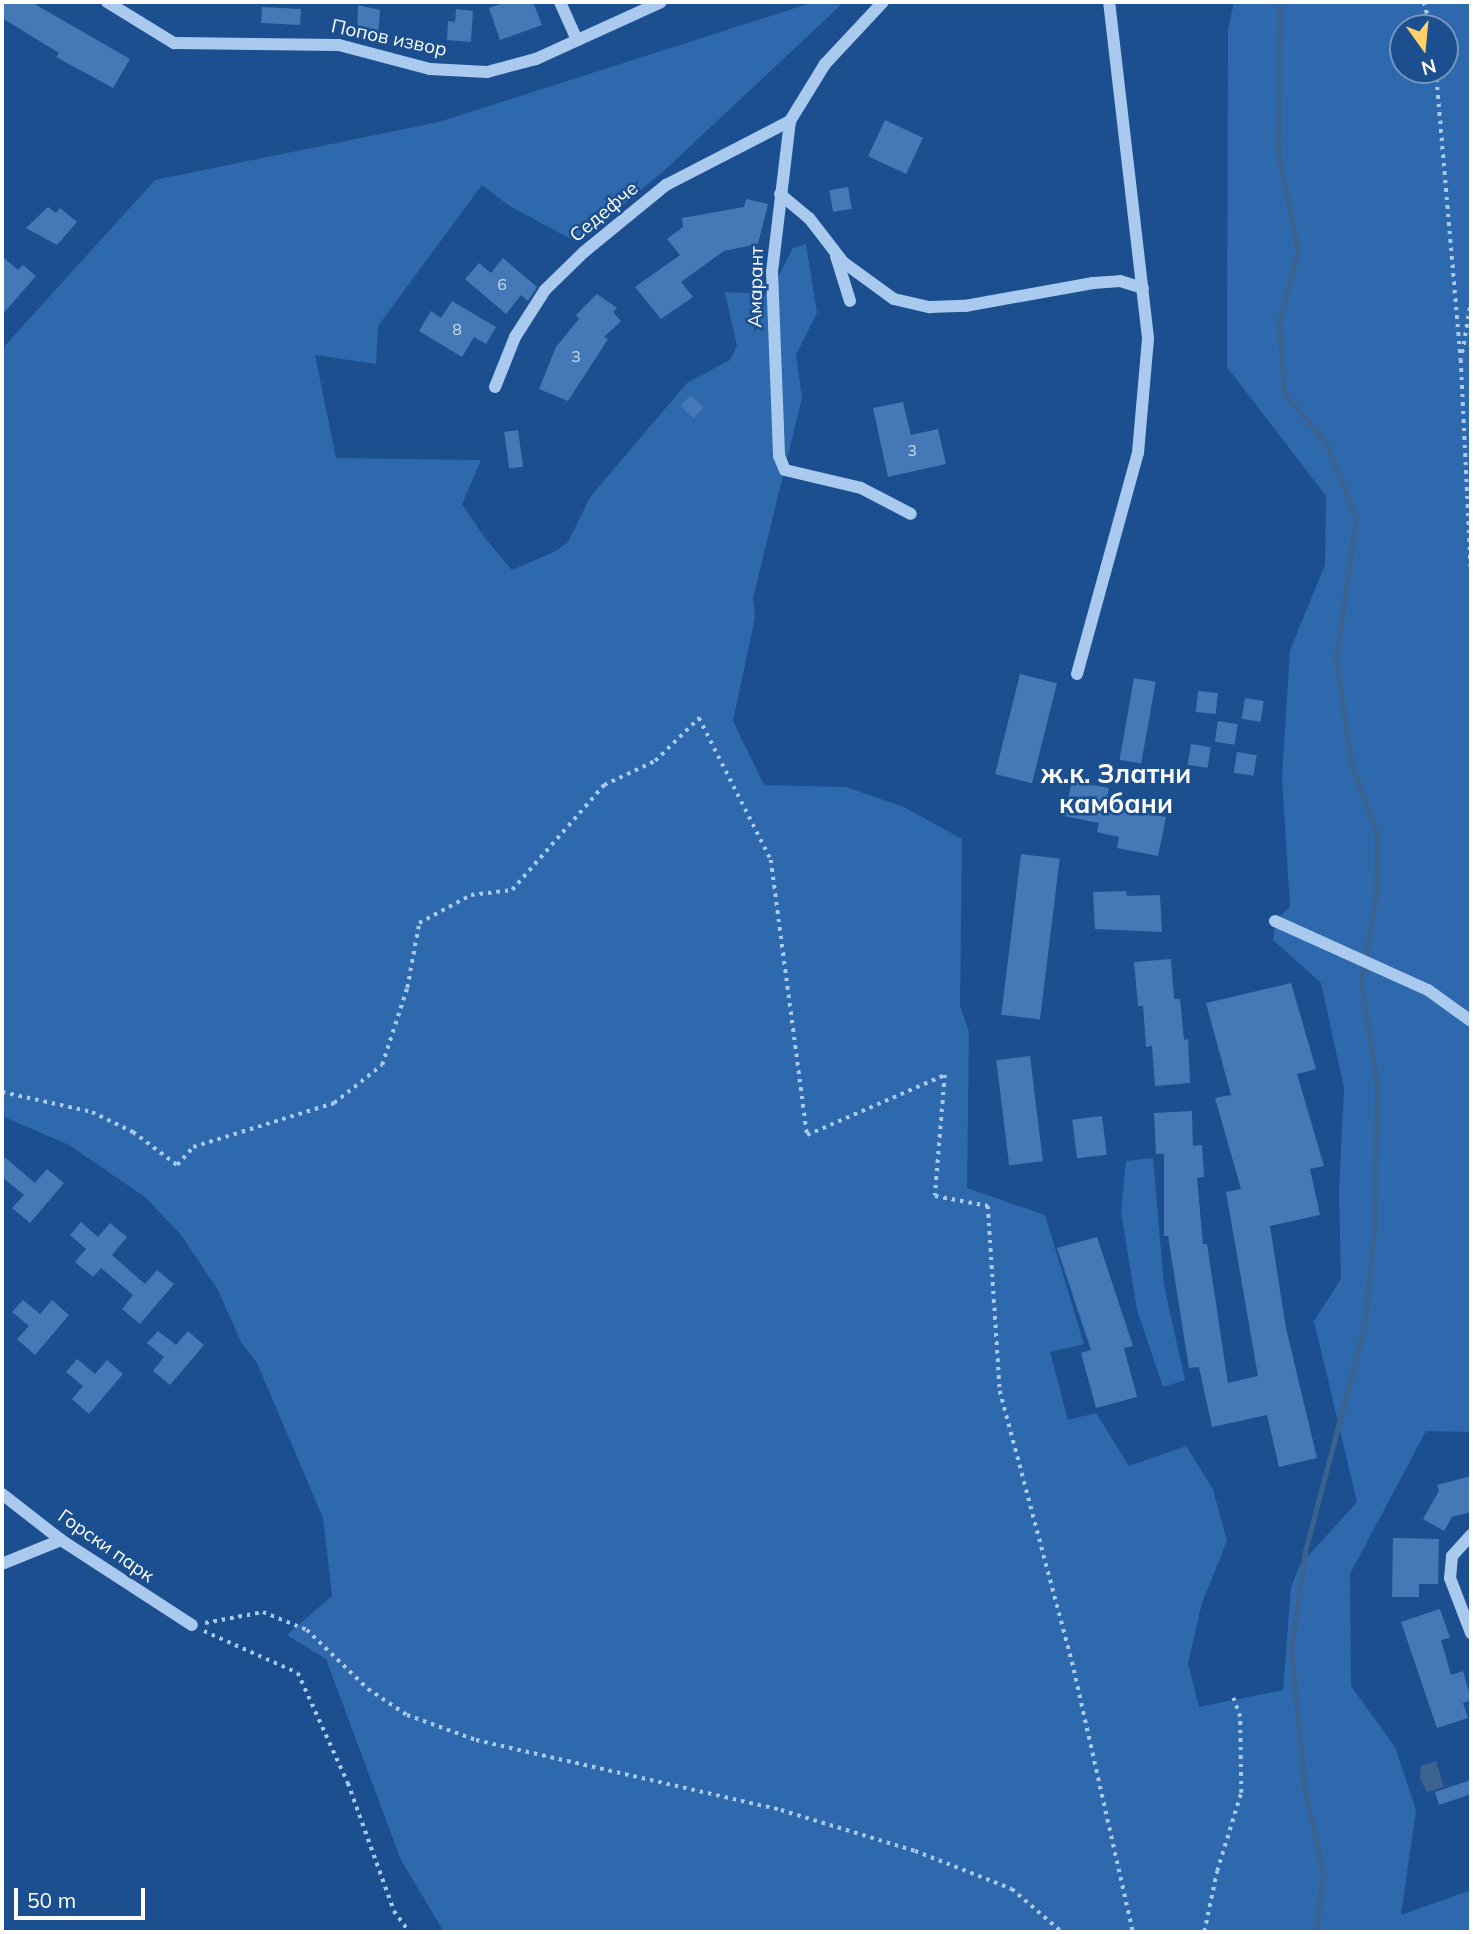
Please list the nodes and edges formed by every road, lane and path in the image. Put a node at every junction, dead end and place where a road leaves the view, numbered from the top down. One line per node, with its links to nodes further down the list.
1 (107, 2): 6 (street, Попов извор)
2 (561, 2): 6 (street)
3 (661, 2): 6 (street, Попов извор)
4 (883, 2): 8 (street, Амарант)
5 (1109, 2): 11 (street)
6 (577, 40)
7 (1437, 84): 14 (path)
8 (790, 121): 9 (street, Амарант); 15 (street, Седефче)
9 (780, 194): 10 (street); 16 (street, Амарант)
10 (835, 252): 11 (street); 13 (street)
11 (1143, 288): 18 (street)
12 (1471, 300): 14 (path)
13 (850, 301)
14 (1461, 360): 17 (path)
15 (495, 387)
16 (911, 513)
17 (1471, 575)
18 (1077, 674)
19 (1275, 921): 20 (street)
20 (1471, 1021)
21 (2, 1092): 31 (path)
22 (2, 1494): 24 (street, Горски парк)
23 (1471, 1535): 27 (street)
24 (61, 1540): 25 (street); 26 (street, Горски парк)
25 (2, 1564)
26 (192, 1625): 29 (path); 30 (path)
27 (1471, 1633)
28 (1233, 1698): 32 (path)
29 (408, 1932)
30 (1062, 1932)
31 (1133, 1932)
32 (1204, 1932)

